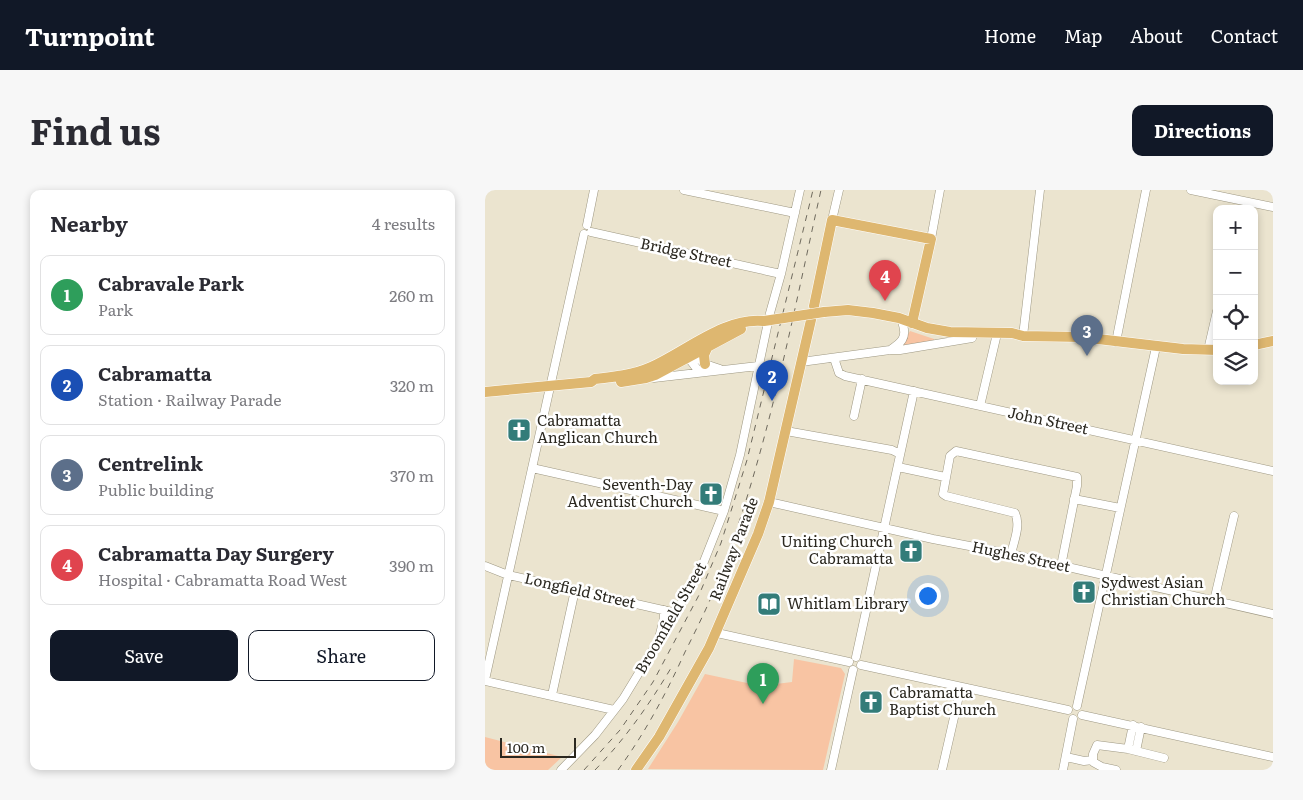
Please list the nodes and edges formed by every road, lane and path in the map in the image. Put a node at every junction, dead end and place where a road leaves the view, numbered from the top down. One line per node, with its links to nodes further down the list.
1 (594, 190): 16 (street)
2 (684, 190): 9 (street)
3 (800, 190): 14 (street, Broomfield Street)
4 (839, 190): 15 (street)
5 (940, 190): 17 (street)
6 (1040, 190): 23 (street)
7 (1146, 190): 27 (street)
8 (1191, 190): 10 (street)
9 (706, 192): 14 (street)
10 (1217, 193): 11 (street)
11 (1240, 205)
12 (1258, 206): 13 (street)
13 (1273, 207)
14 (795, 213): 18 (street, Broomfield Street)
15 (832, 220): 17 (main road); 19 (main road)
16 (587, 230): 18 (street, Bridge Street); 41 (street)
17 (931, 239): 22 (main road)
18 (781, 274): 21 (street, Broomfield Street)
19 (814, 306)
20 (811, 320): 35 (main road, Railway Parade)
21 (762, 321): 22 (main road, bridge); 29 (main road); 33 (main road); 36 (street, Broomfield Street)
22 (908, 324): 23 (main road); 24 (main road); 31 (street)
23 (1023, 336): 25 (main road); 27 (main road)
24 (972, 338): 25 (main road); 31 (street)
25 (996, 338): 44 (street)
26 (1273, 341): 28 (main road)
27 (1116, 342): 30 (main road)
28 (1258, 344)
29 (708, 346): 33 (main road); 37 (main road)
30 (1156, 347): 32 (main road); 47 (street)
31 (890, 350): 34 (street)
32 (1212, 350)
33 (688, 352): 37 (street); 38 (main road); 40 (main road)
34 (834, 358): 35 (street); 39 (street, John Street)
35 (801, 362): 46 (main road, Railway Parade)
36 (758, 366): 37 (street); 56 (street, Broomfield Street)
37 (705, 368): 38 (street)
38 (645, 378): 40 (main road)
39 (862, 379): 42 (street, John Street); 45 (street)
40 (591, 382): 41 (main road)
41 (551, 386): 43 (main road); 50 (street)
42 (914, 391): 44 (street, John Street); 48 (street)
43 (485, 392)
44 (980, 406): 47 (street, John Street)
45 (854, 416)
46 (786, 431): 48 (street); 54 (main road, Railway Parade)
47 (1136, 440): 51 (street, John Street); 55 (street)
48 (900, 454): 49 (street)
49 (898, 467): 52 (street); 58 (street)
50 (533, 468): 56 (street); 62 (street)
51 (1273, 471)
52 (945, 478): 53 (street); 59 (street)
53 (1075, 499): 55 (street); 61 (street)
54 (769, 502): 58 (street, Hughes Street); 69 (main road, Railway Parade)
55 (1120, 508): 63 (street)
56 (724, 511): 67 (street, Broomfield Street)
57 (1233, 516): 65 (street)
58 (884, 528): 59 (street, Hughes Street); 71 (street)
59 (1011, 554): 61 (street, Hughes Street)
60 (485, 566): 62 (street, Longfield Street)
61 (1061, 566): 63 (street, Hughes Street)
62 (508, 575): 64 (street, Longfield Street); 75 (street)
63 (1105, 576): 65 (street, Hughes Street); 78 (street)
64 (575, 590): 66 (street, Longfield Street); 77 (street)
65 (1214, 601): 68 (street, Hughes Street)
66 (664, 610): 67 (street, Longfield Street); 70 (street)
67 (676, 612): 70 (street, Broomfield Street)
68 (1273, 614)
69 (717, 633): 72 (street); 90 (main road, Railway Parade)
70 (657, 643): 79 (street, Broomfield Street)
71 (856, 657): 72 (street); 73 (street)
72 (849, 662): 74 (street)
73 (861, 665): 74 (street); 76 (street)
74 (853, 670): 91 (street)
75 (485, 680): 77 (street)
76 (961, 687): 80 (street); 92 (street)
77 (552, 695): 79 (street)
78 (1077, 706): 80 (street); 81 (street)
79 (614, 710): 89 (street, Broomfield Street)
80 (1068, 710): 82 (street)
81 (1082, 715): 82 (street); 83 (street)
82 (1073, 719): 86 (street)
83 (1137, 726): 84 (street); 85 (street)
84 (1132, 750): 87 (street); 88 (street)
85 (1273, 756)
86 (1066, 757): 88 (street); 93 (street)
87 (1164, 758)
88 (1093, 760): 94 (street)
89 (561, 770)
90 (636, 770)
91 (831, 770)
92 (943, 770)
93 (1063, 770)
94 (1116, 770)

